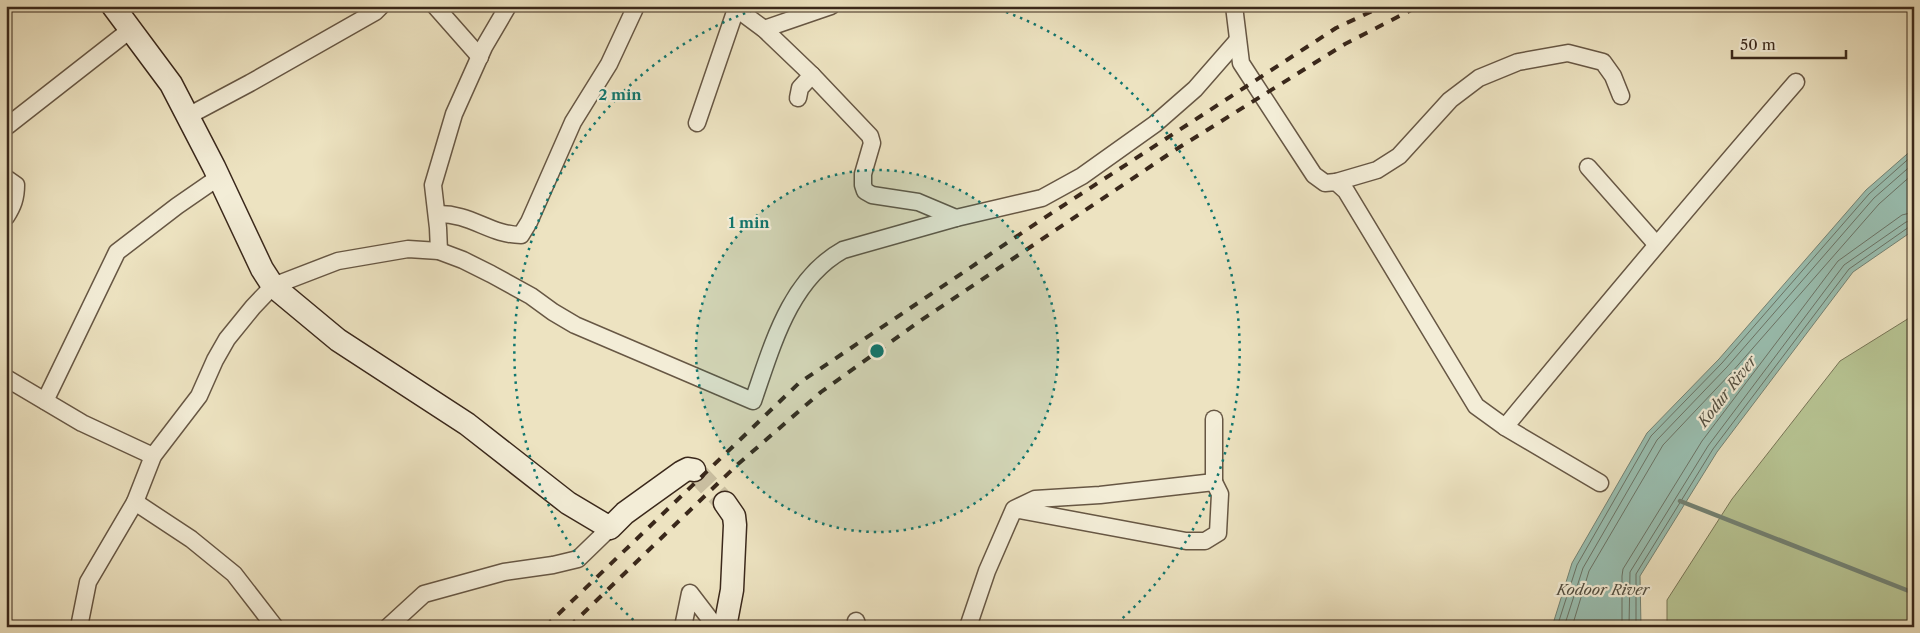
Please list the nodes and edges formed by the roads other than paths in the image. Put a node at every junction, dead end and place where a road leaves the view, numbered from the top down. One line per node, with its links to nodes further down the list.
1 (113, 6): 10 (main road)
2 (381, 6): 17 (street)
3 (435, 6): 12 (street)
4 (508, 6): 12 (street)
5 (636, 6): 24 (street)
6 (831, 6): 9 (street)
7 (1234, 6): 11 (street)
8 (734, 7): 9 (street); 18 (street)
9 (764, 29): 13 (street)
10 (130, 30): 17 (main road); 19 (street)
11 (1237, 41): 23 (street); 26 (street)
12 (480, 57): 24 (street)
13 (812, 75): 16 (street); 26 (street)
14 (1796, 82): 27 (street)
15 (1621, 96): 23 (street)
16 (798, 98)
17 (188, 116): 21 (main road)
18 (697, 123)
19 (6, 127)
20 (1588, 167): 27 (street)
21 (219, 177): 29 (main road); 31 (street)
22 (6, 178): 25 (street)
23 (1336, 182): 33 (street)
24 (437, 214): 28 (street)
25 (6, 217)
26 (956, 218): 28 (street)
27 (1656, 244): 33 (street)
28 (439, 251): 29 (street)
29 (274, 286): 34 (street); 41 (main road)
30 (6, 378): 31 (street)
31 (45, 401): 34 (street)
32 (1214, 418): 36 (street)
33 (1506, 426): 37 (street)
34 (154, 456): 38 (street)
35 (694, 470): 41 (main road)
36 (1214, 482): 40 (street); 40 (street)
37 (1600, 483)
38 (135, 502): 42 (street); 43 (street)
39 (725, 504): 47 (main road)
40 (1014, 509): 48 (street)
41 (610, 528): 44 (street)
42 (79, 627)
43 (274, 627)
44 (388, 627)
45 (683, 627): 46 (street)
46 (716, 627)
47 (724, 627)
48 (968, 627)

